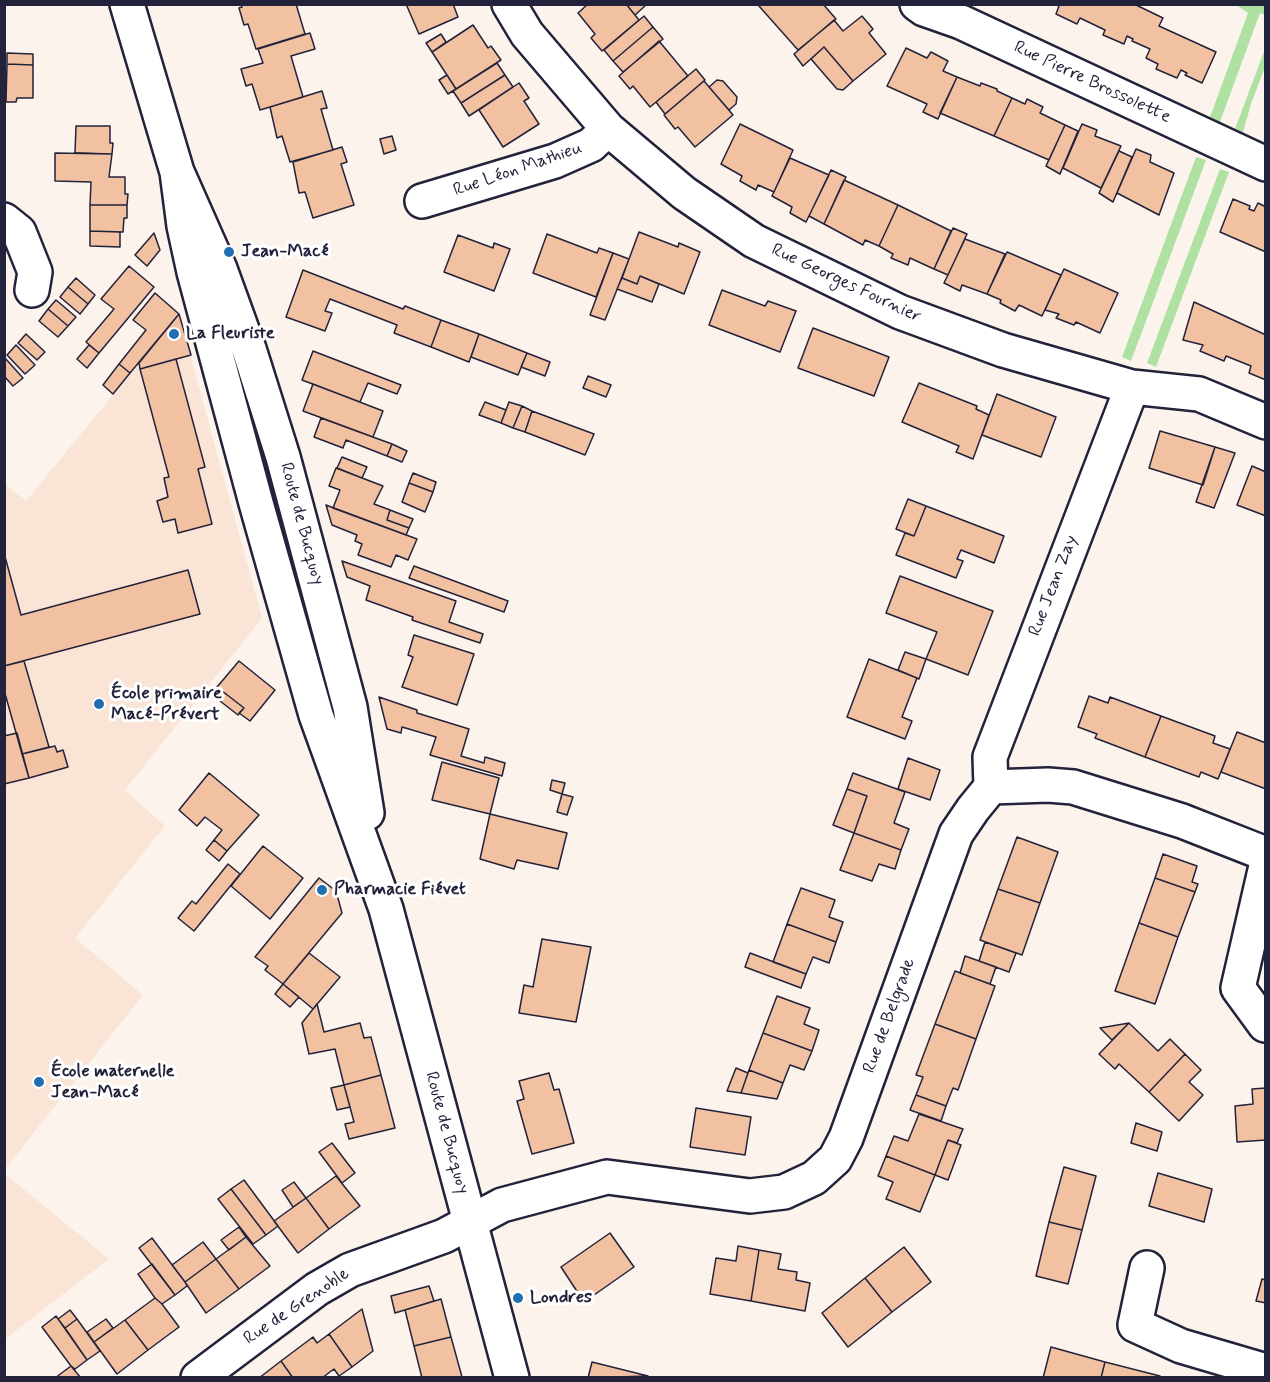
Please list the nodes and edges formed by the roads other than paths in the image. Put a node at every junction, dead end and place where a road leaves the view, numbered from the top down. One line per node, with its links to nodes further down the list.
1 (127, 4): 5 (street, Route de Bucquoy)
2 (135, 4): 5 (street, Route de Bucquoy)
3 (509, 4): 6 (street, Rue Georges Fournier)
4 (917, 4): 7 (street, Rue Pierre Brossolette)
5 (141, 54): 17 (street, Route de Bucquoy)
6 (608, 129): 8 (street, Rue Léon Mathieu); 11 (street, Rue Georges Fournier)
7 (1266, 164)
8 (422, 201)
9 (4, 220): 10 (street)
10 (32, 290)
11 (1132, 387): 12 (street, Rue Georges Fournier); 13 (street, Rue Jean Zay)
12 (1266, 422)
13 (991, 787): 14 (street); 17 (street, Rue de Belgrade)
14 (1266, 854)
15 (1266, 866): 16 (street)
16 (1265, 1025)
17 (470, 1222): 20 (street, Rue de Grenoble); 21 (street, Route de Bucquoy)
18 (1147, 1268): 19 (street)
19 (1266, 1371)
20 (198, 1377)
21 (512, 1377)

